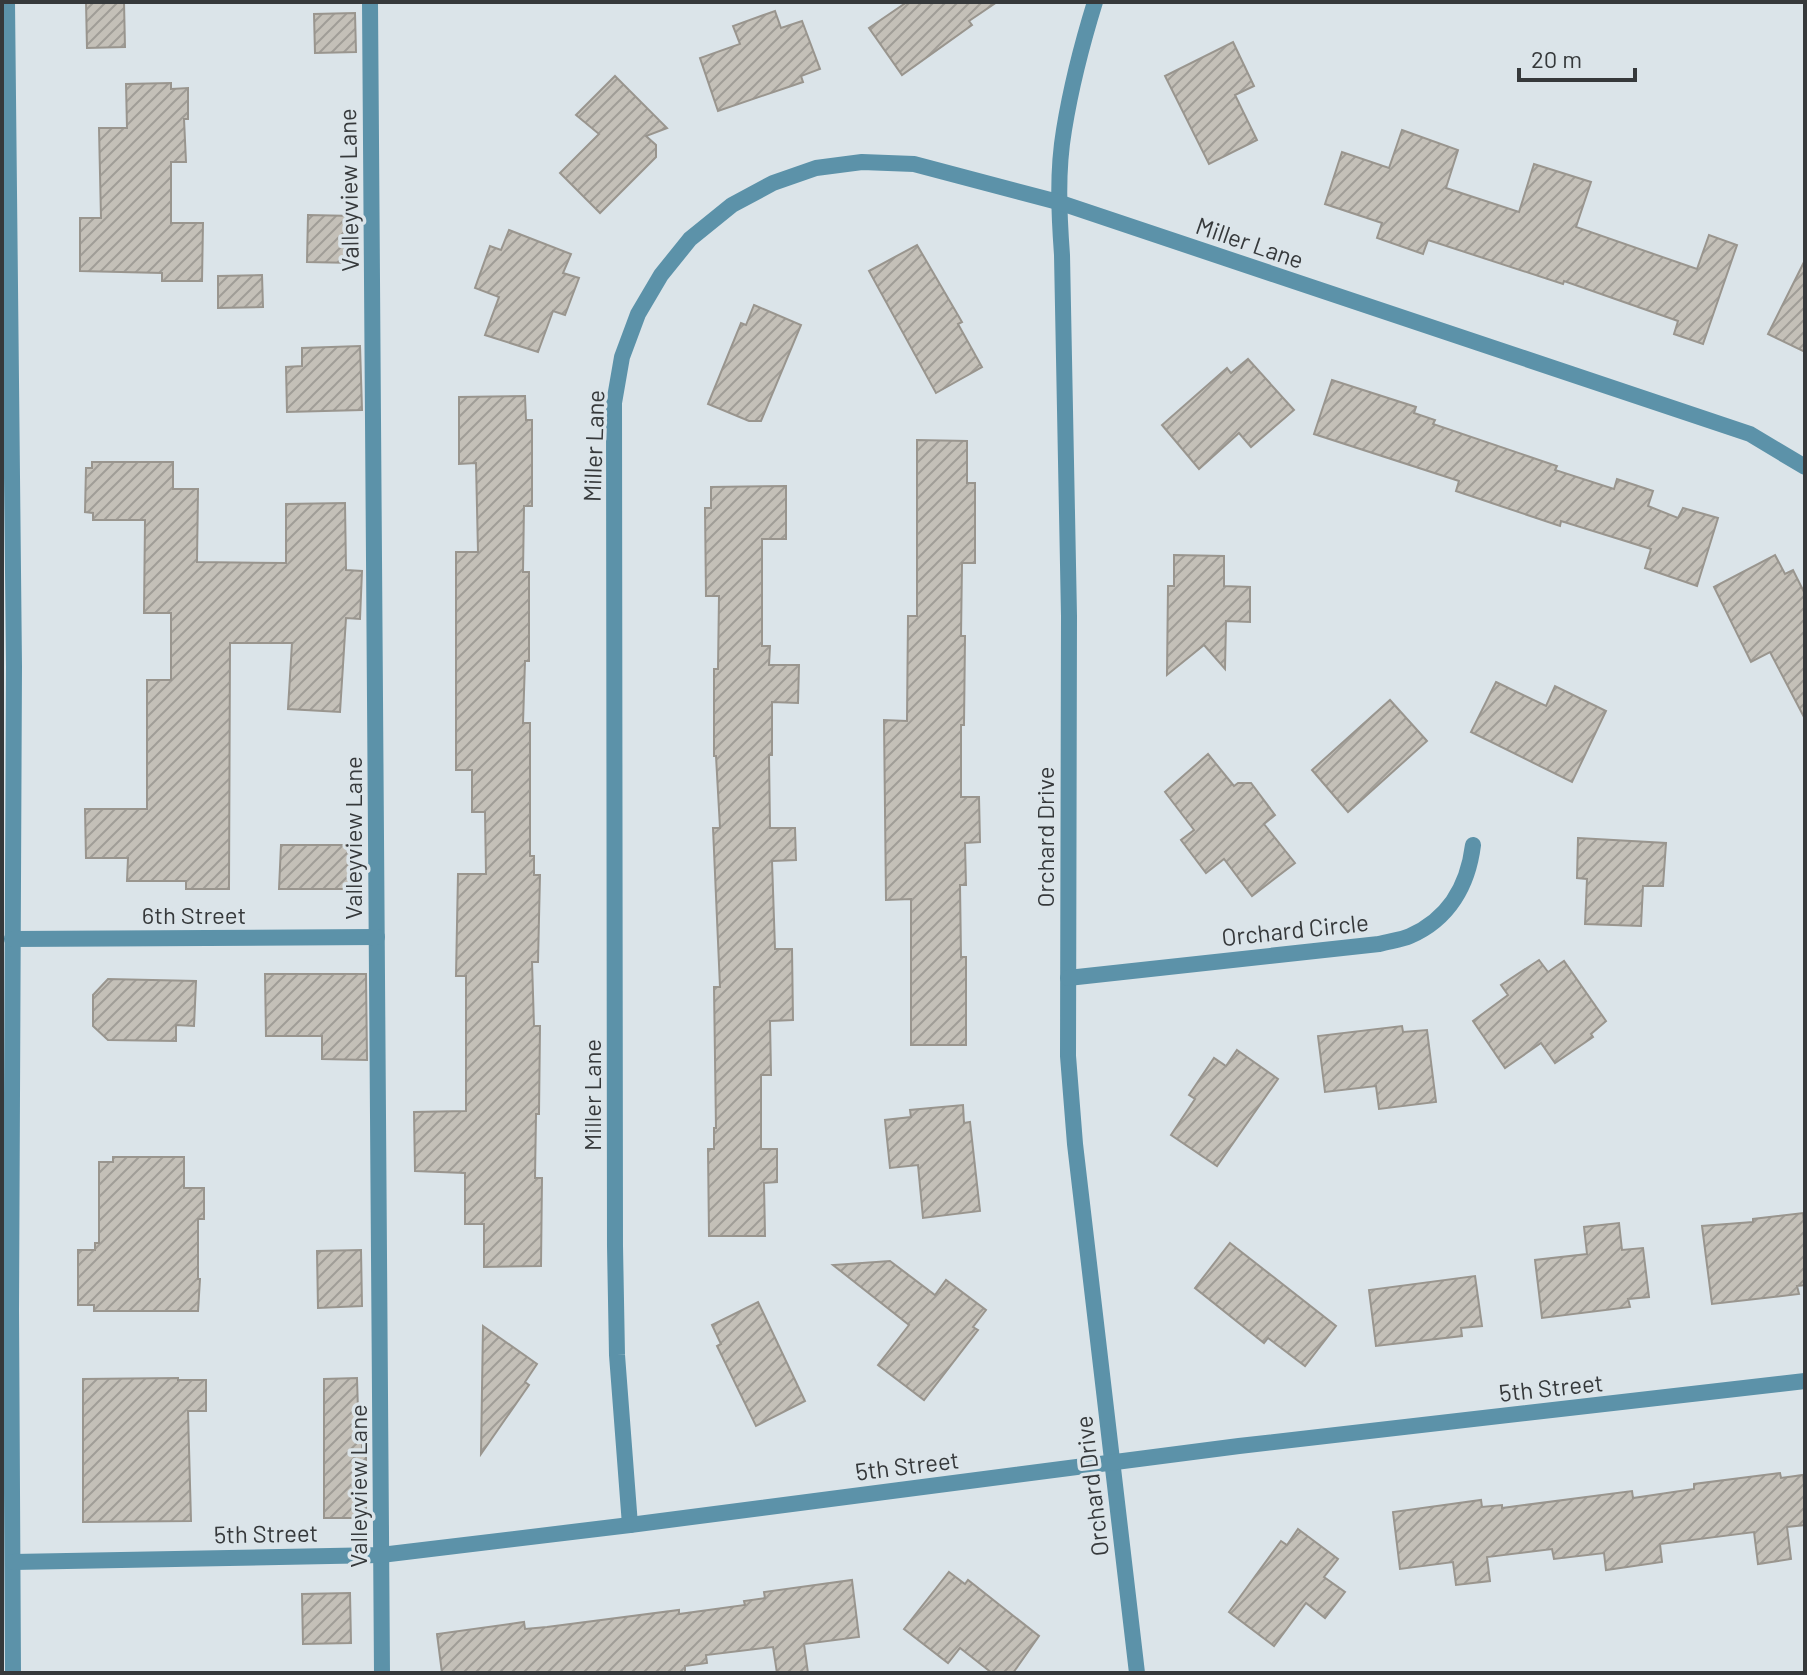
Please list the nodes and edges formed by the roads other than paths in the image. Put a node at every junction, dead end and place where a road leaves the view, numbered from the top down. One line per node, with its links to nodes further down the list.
1 (7, 2): 5 (street)
2 (370, 2): 8 (street, Valleyview Lane)
3 (1095, 2): 4 (street, Orchard Drive)
4 (1058, 202): 6 (street, Miller Lane); 10 (street, Orchard Drive); 14 (street, Miller Lane)
5 (6, 400): 9 (street)
6 (1805, 467)
7 (1473, 845): 10 (street, Orchard Circle)
8 (377, 937): 9 (street, 6th Street); 15 (street, Valleyview Lane)
9 (12, 939): 11 (street)
10 (1068, 978): 13 (street, Orchard Drive)
11 (7, 1007): 16 (street)
12 (1805, 1381): 13 (street, 5th Street)
13 (1112, 1463): 14 (street, 5th Street); 20 (street, Orchard Drive)
14 (630, 1525): 15 (street, 5th Street)
15 (381, 1555): 16 (street, 5th Street); 19 (street, Valleyview Lane)
16 (13, 1562): 17 (street)
17 (8, 1619): 18 (street)
18 (13, 1673)
19 (382, 1673)
20 (1137, 1673)

